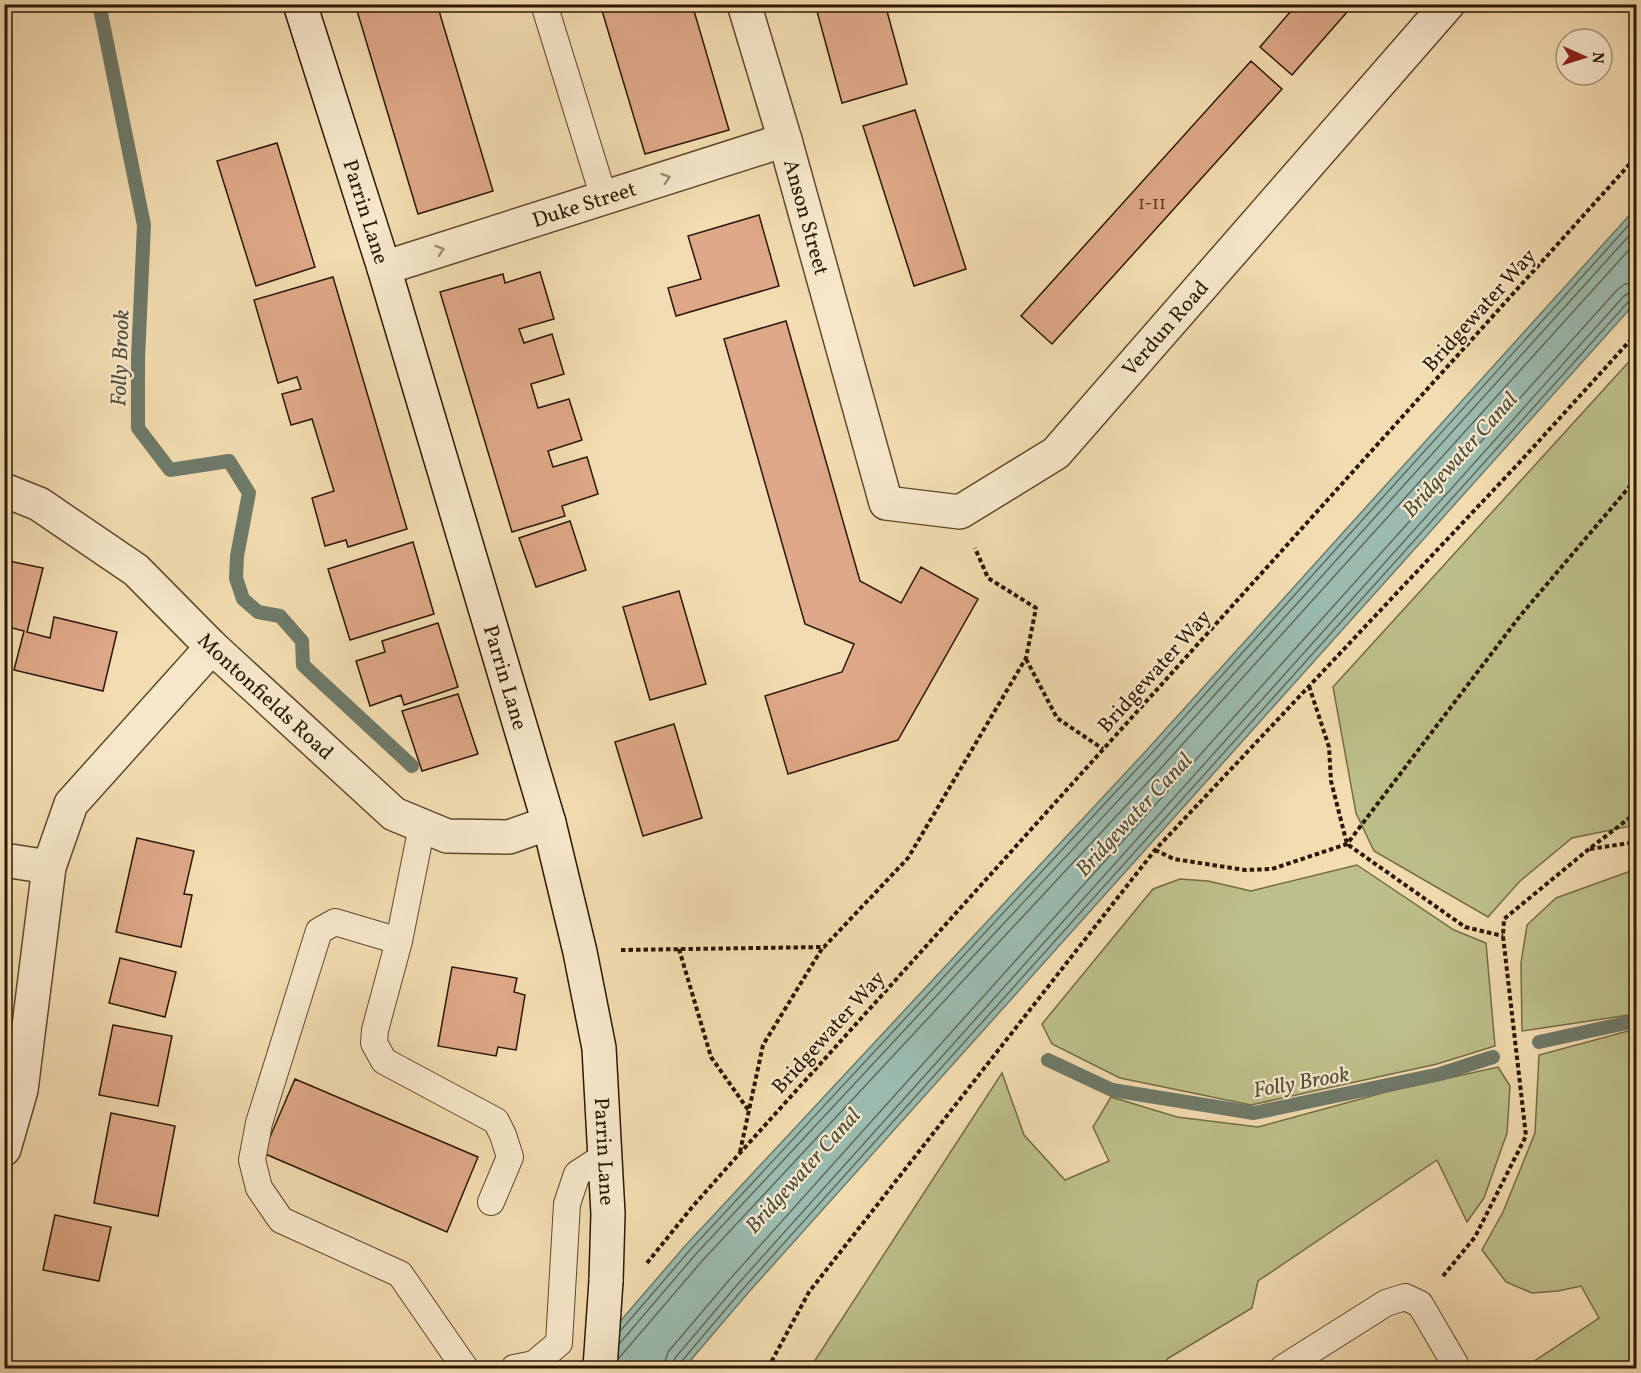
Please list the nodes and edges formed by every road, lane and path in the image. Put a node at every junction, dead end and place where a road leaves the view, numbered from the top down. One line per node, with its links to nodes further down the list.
1 (300, 4): 8 (street, Parrin Lane)
2 (544, 4): 7 (lane)
3 (744, 4): 5 (street, Anson Street)
4 (1448, 4): 10 (street, Verdun Road)
5 (785, 140): 7 (street, Duke Street, one-way to 5); 10 (street, Anson Street)
6 (1636, 157): 17 (path, Bridgewater Way)
7 (604, 198): 8 (street, Duke Street, one-way to 7)
8 (384, 268): 20 (street, Parrin Lane)
9 (1636, 334): 16 (path)
10 (865, 429)
11 (1636, 479): 22 (path)
12 (4, 490): 14 (street, Montonfields Road)
13 (988, 578): 15 (path)
14 (212, 646): 19 (street, Montonfields Road); 26 (street)
15 (1026, 658): 17 (path); 29 (path)
16 (1309, 686): 22 (path); 24 (path)
17 (1104, 749): 34 (path, Bridgewater Way)
18 (1636, 813): 23 (path)
19 (422, 826): 20 (street, Montonfields Road); 28 (lane)
20 (549, 826): 35 (street, Parrin Lane)
21 (1636, 842): 23 (path)
22 (1347, 844): 24 (path); 27 (path)
23 (1589, 849): 27 (path)
24 (1155, 850): 42 (path)
25 (4, 860): 26 (street)
26 (50, 867): 33 (street)
27 (1503, 936): 38 (path)
28 (399, 941): 36 (lane); 39 (lane)
29 (824, 947): 31 (path); 32 (path)
30 (631, 950): 31 (path)
31 (679, 950): 32 (path)
32 (749, 1111): 34 (path)
33 (4, 1149)
34 (740, 1153): 37 (path, Bridgewater Way)
35 (606, 1155): 40 (lane); 41 (street, Parrin Lane, bridge)
36 (491, 1202)
37 (693, 1206)
38 (1420, 1305): 43 (lane); 44 (lane)
39 (465, 1368)
40 (514, 1368)
41 (600, 1368)
42 (768, 1368)
43 (1283, 1368)
44 (1455, 1368)

